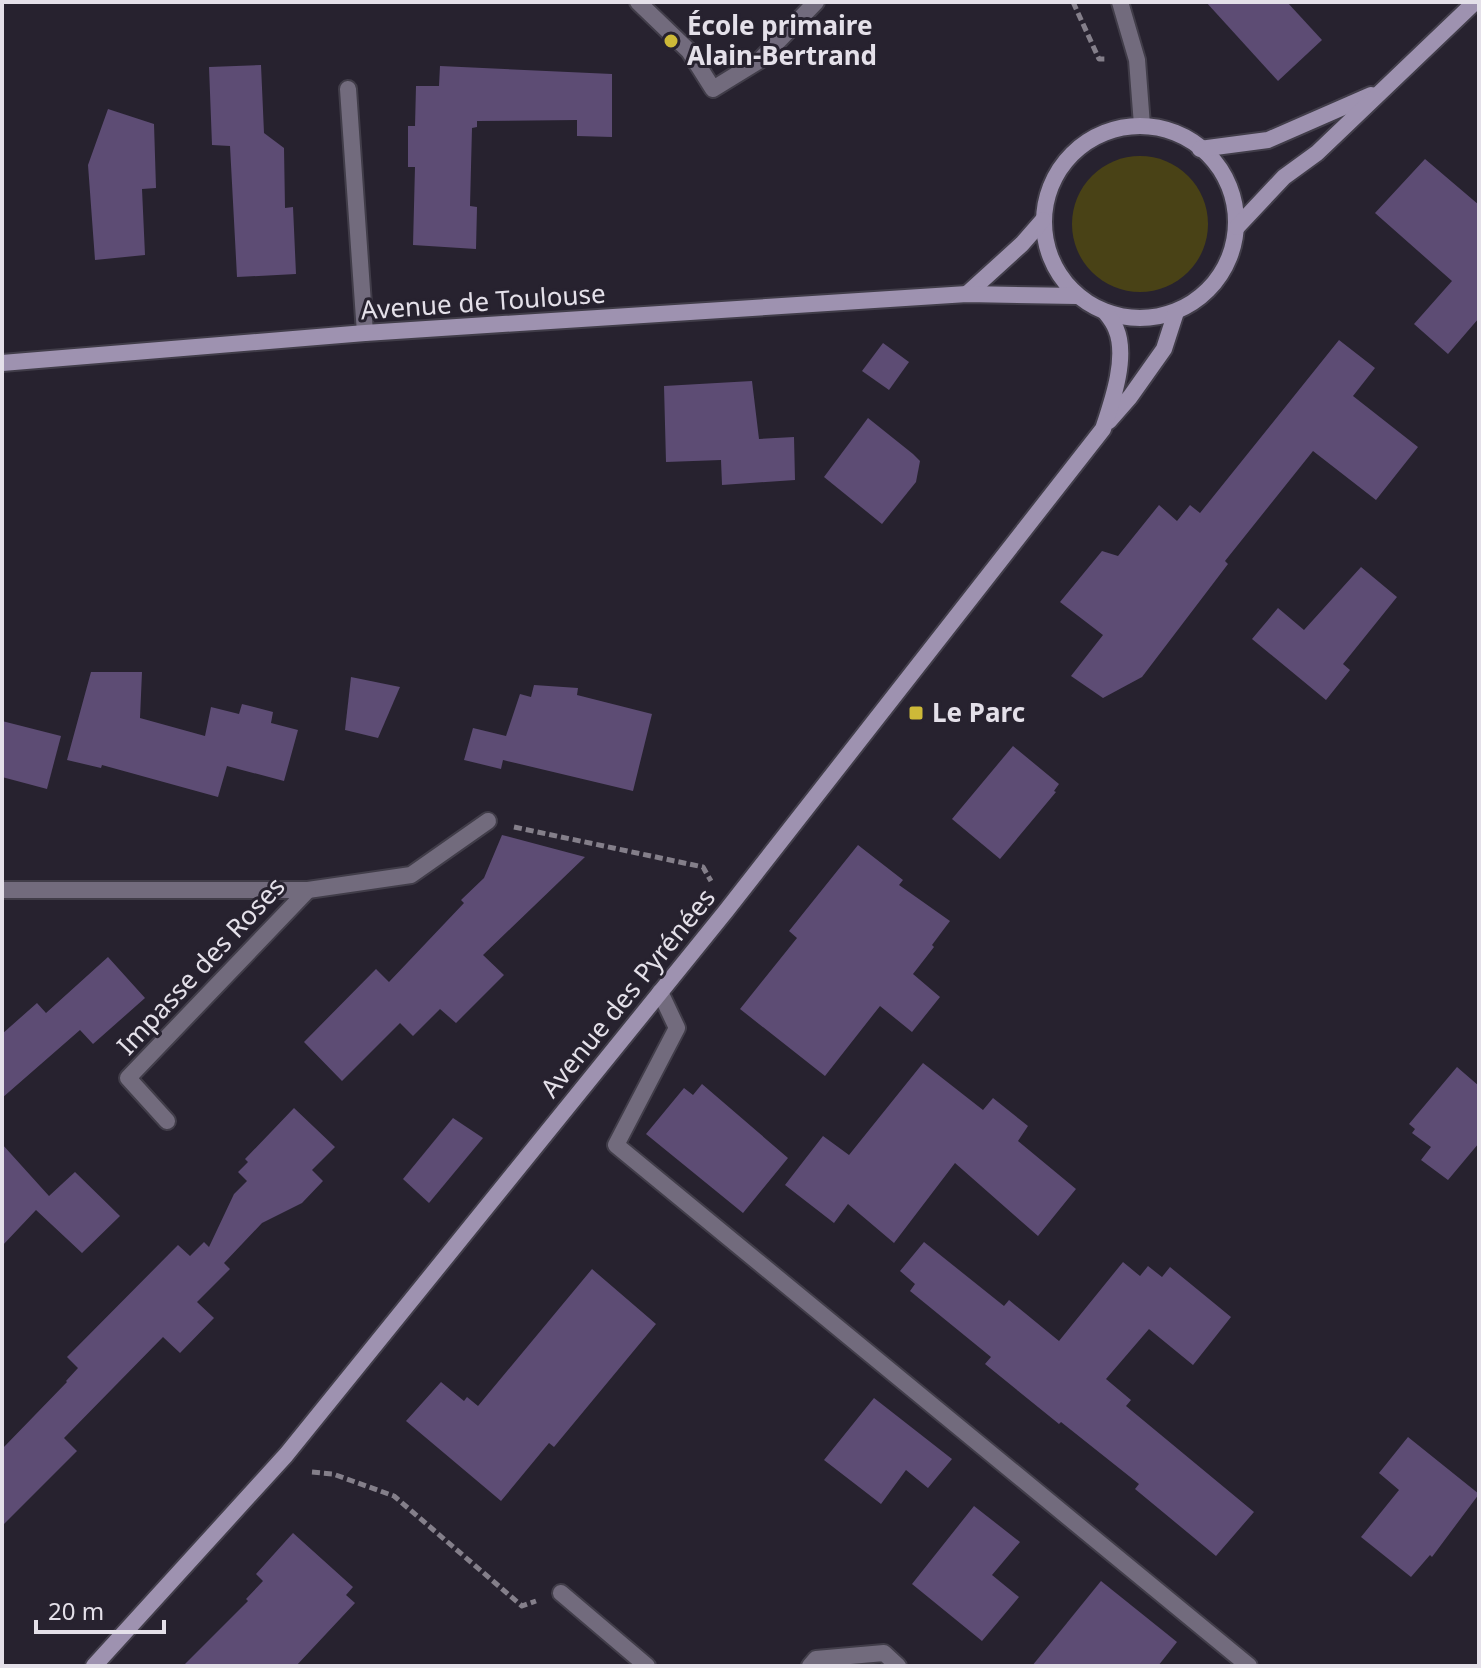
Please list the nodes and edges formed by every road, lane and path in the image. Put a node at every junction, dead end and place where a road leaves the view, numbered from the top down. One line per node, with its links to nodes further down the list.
1 (638, 2): 2 (street)
2 (816, 2)
3 (1120, 2): 7 (street)
4 (1475, 2): 6 (main road)
5 (348, 89): 15 (street)
6 (1380, 91): 8 (main road); 10 (main road)
7 (1142, 125): 8 (main road); 9 (main road)
8 (1200, 149): 10 (main road)
9 (1043, 220): 11 (main road); 12 (main road)
10 (1237, 227): 13 (main road)
11 (967, 294): 12 (main road, Avenue de Toulouse); 15 (main road, Avenue de Toulouse)
12 (1077, 296): 14 (main road)
13 (1176, 312): 14 (main road); 17 (main road)
14 (1106, 313): 17 (main road, Avenue des Pyrénées)
15 (365, 333): 16 (main road, Avenue de Toulouse)
16 (2, 363)
17 (1103, 429): 21 (main road, Avenue des Pyrénées)
18 (488, 821): 20 (street); 21 (path)
19 (2, 890): 20 (street, Impasse des Roses)
20 (308, 890): 23 (street, Impasse des Roses)
21 (726, 911): 22 (main road, Avenue des Pyrénées)
22 (660, 992): 24 (main road, Avenue des Pyrénées); 30 (street)
23 (167, 1121)
24 (286, 1455): 25 (path); 26 (main road, Avenue des Pyrénées)
25 (561, 1593): 27 (street)
26 (94, 1666)
27 (647, 1666)
28 (810, 1666): 29 (street)
29 (898, 1666)
30 (1249, 1666)

